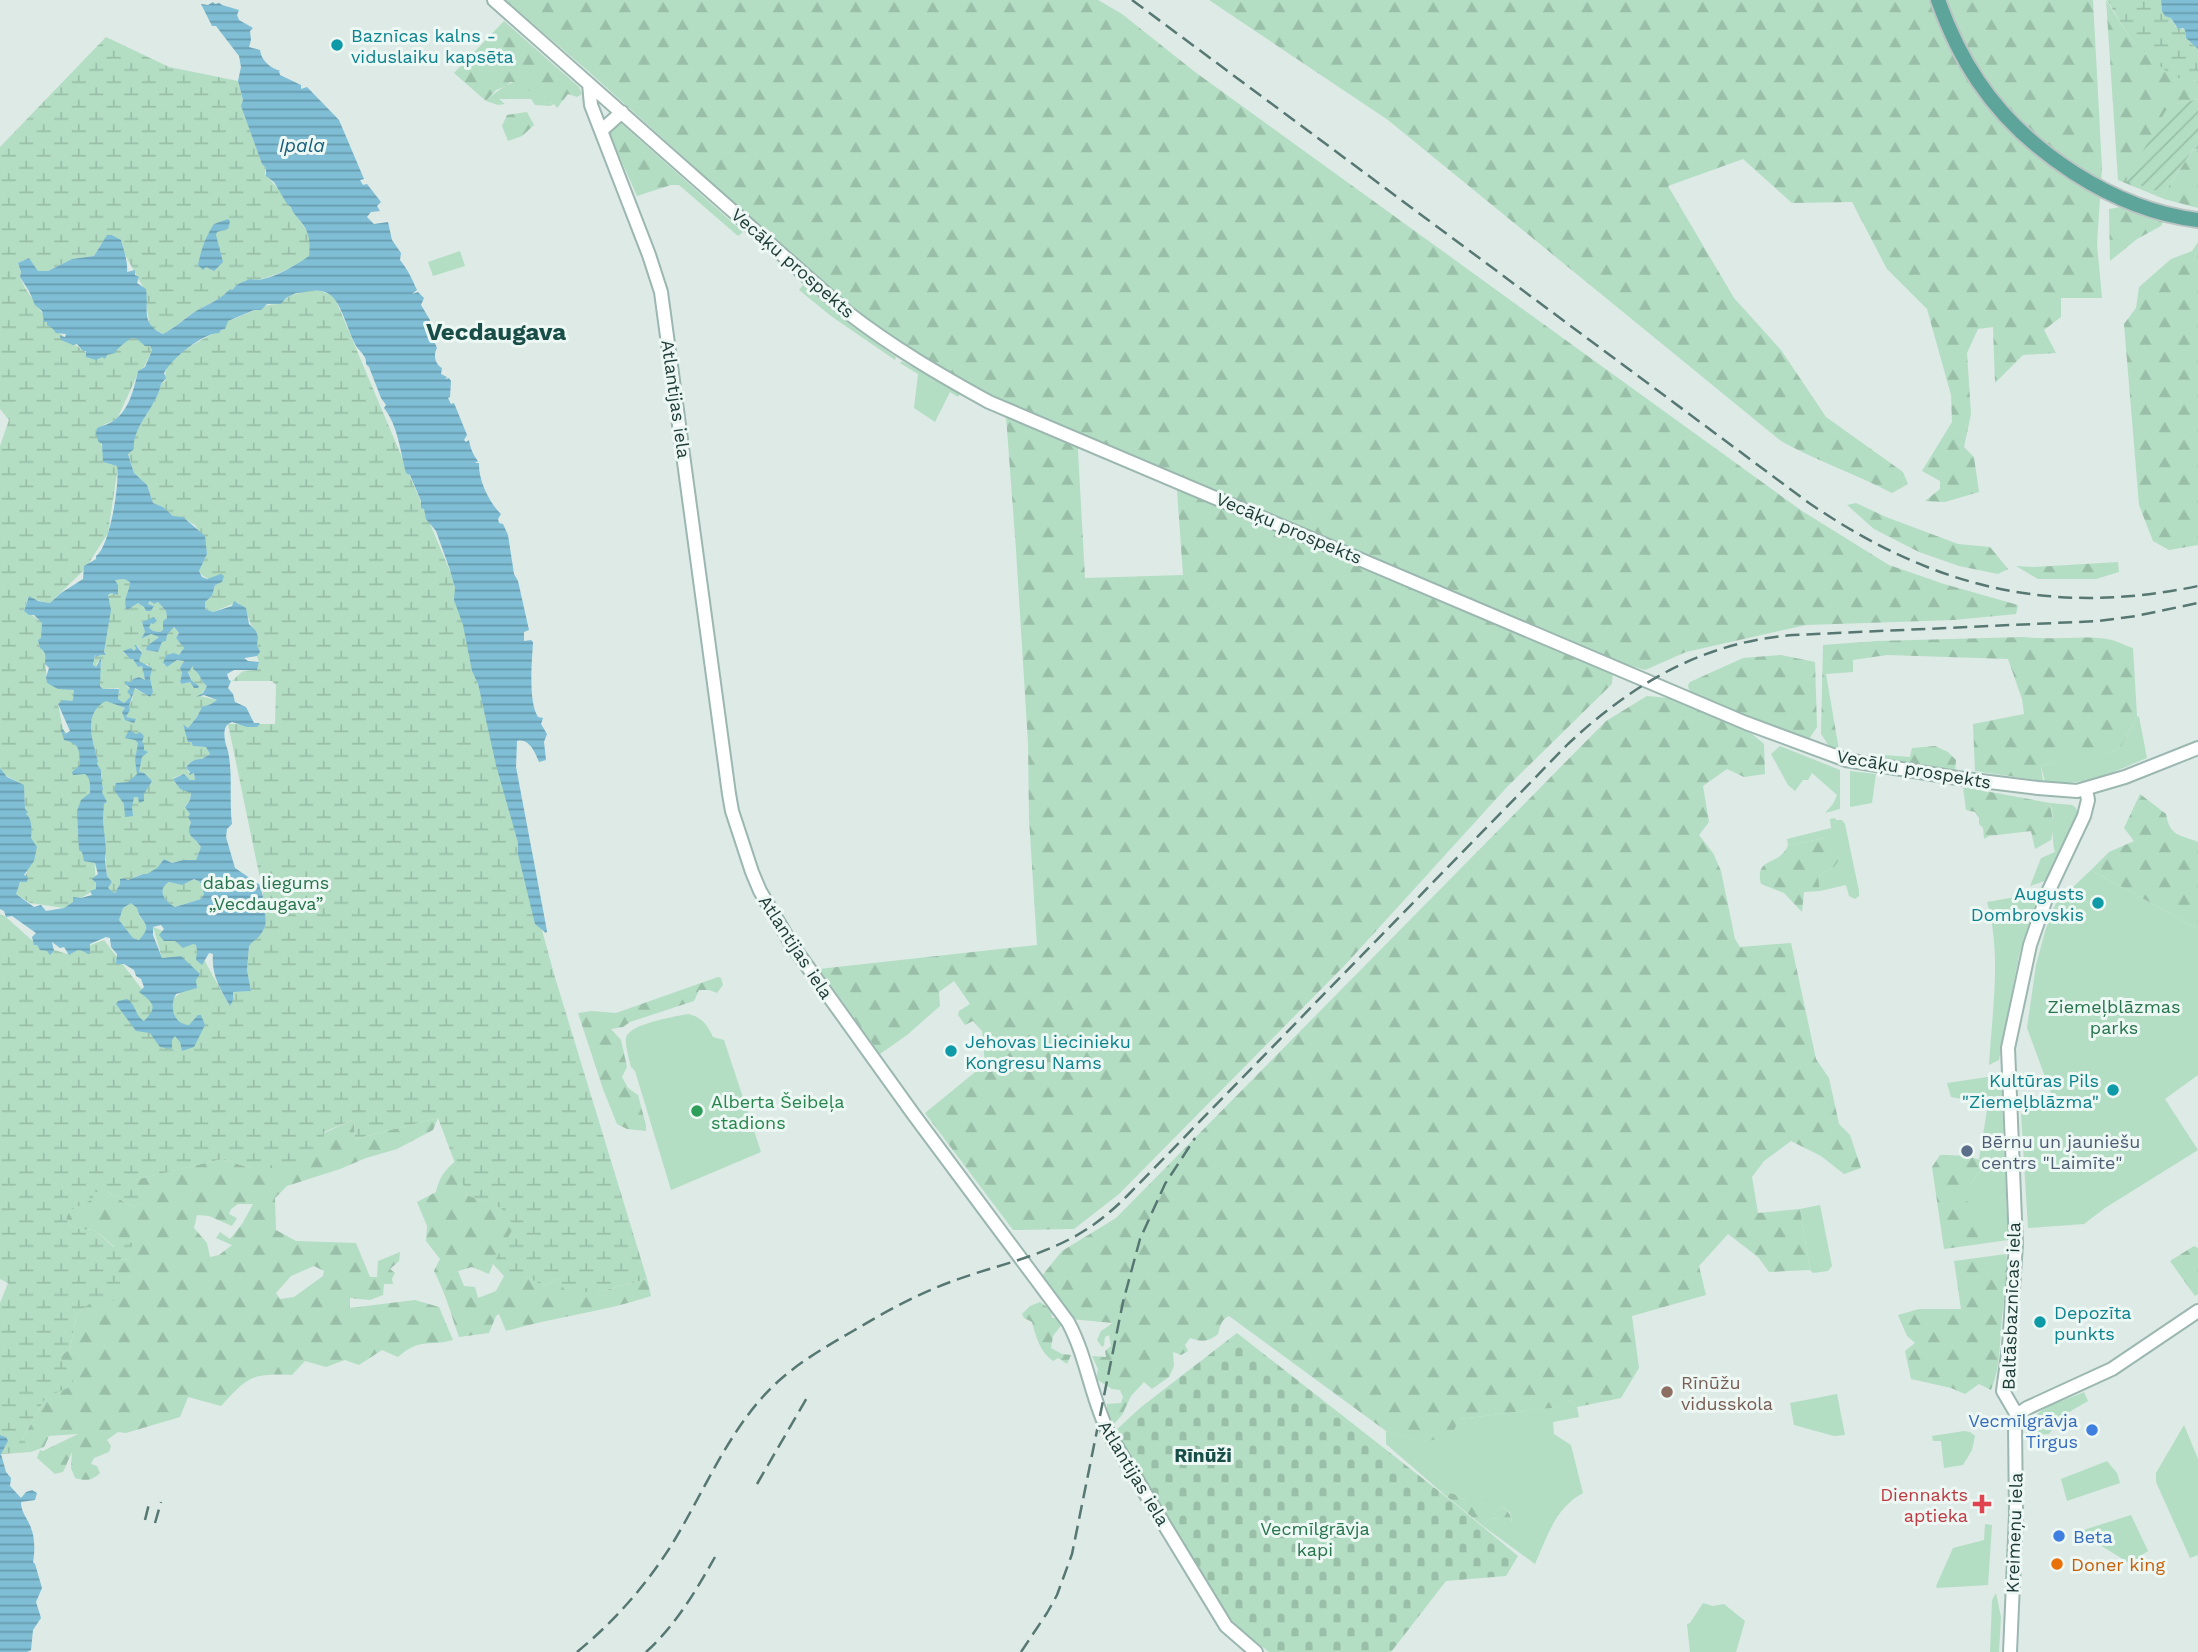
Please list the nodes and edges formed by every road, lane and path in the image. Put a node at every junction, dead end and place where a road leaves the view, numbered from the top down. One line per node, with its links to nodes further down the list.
1 (494, 0): 3 (main road, Vecāķu prospekts)
2 (1938, 0): 6 (main road)
3 (589, 88): 4 (main road, Vecāķu prospekts); 5 (main road, Atlantijas iela)
4 (622, 112): 5 (main road); 8 (main road, Vecāķu prospekts)
5 (602, 130): 11 (main road, Atlantijas iela)
6 (2198, 219)
7 (2198, 748): 8 (main road, Vecāķu prospekts)
8 (2087, 789): 10 (main road, Baltāsbaznīcas iela)
9 (2198, 1311): 10 (main road)
10 (2017, 1415): 12 (main road, Kreimeņu iela)
11 (1256, 1652)
12 (2010, 1652)

